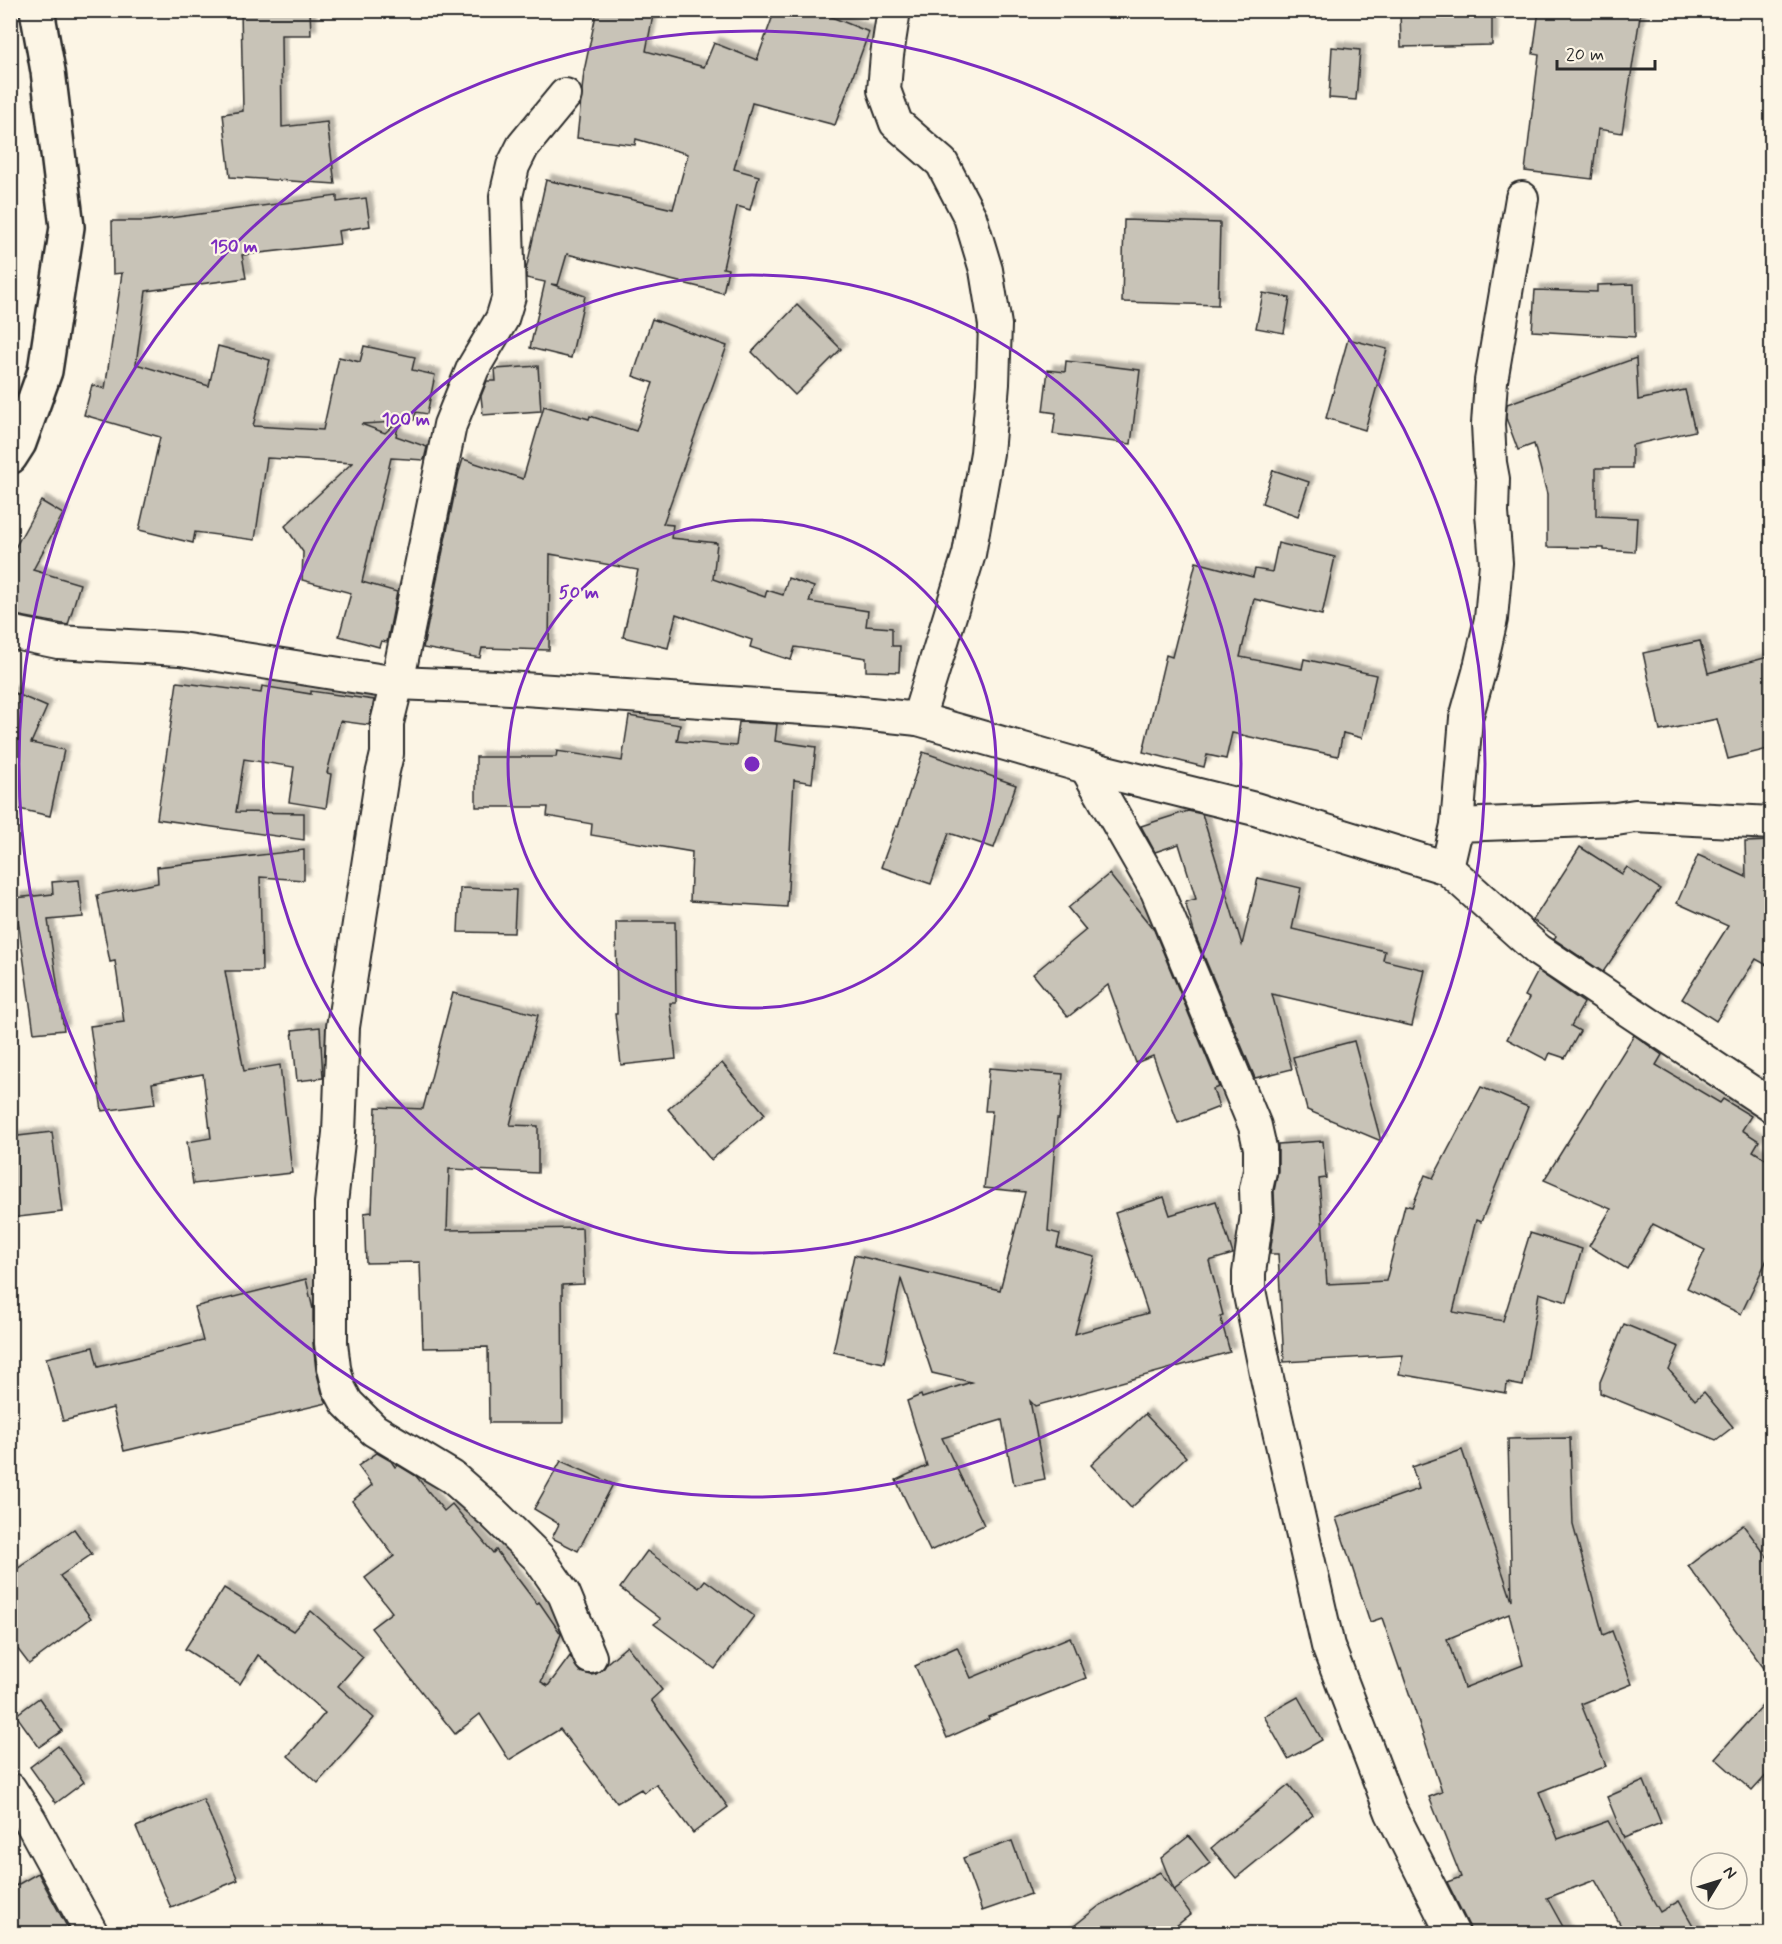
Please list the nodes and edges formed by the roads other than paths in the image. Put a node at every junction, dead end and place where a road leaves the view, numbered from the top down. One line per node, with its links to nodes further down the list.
1 (37, 10): 5 (main road)
2 (894, 10): 8 (street)
3 (565, 95): 7 (street)
4 (1522, 198): 11 (street)
5 (10, 457)
6 (10, 632): 7 (street)
7 (397, 683): 8 (street); 14 (street)
8 (918, 719): 9 (street)
9 (1086, 767): 12 (street); 17 (street)
10 (1772, 824): 11 (street)
11 (1457, 825): 12 (street)
12 (1447, 868): 13 (street)
13 (1772, 1106)
14 (590, 1657)
15 (10, 1789): 16 (street)
16 (92, 1934)
17 (1453, 1934)

